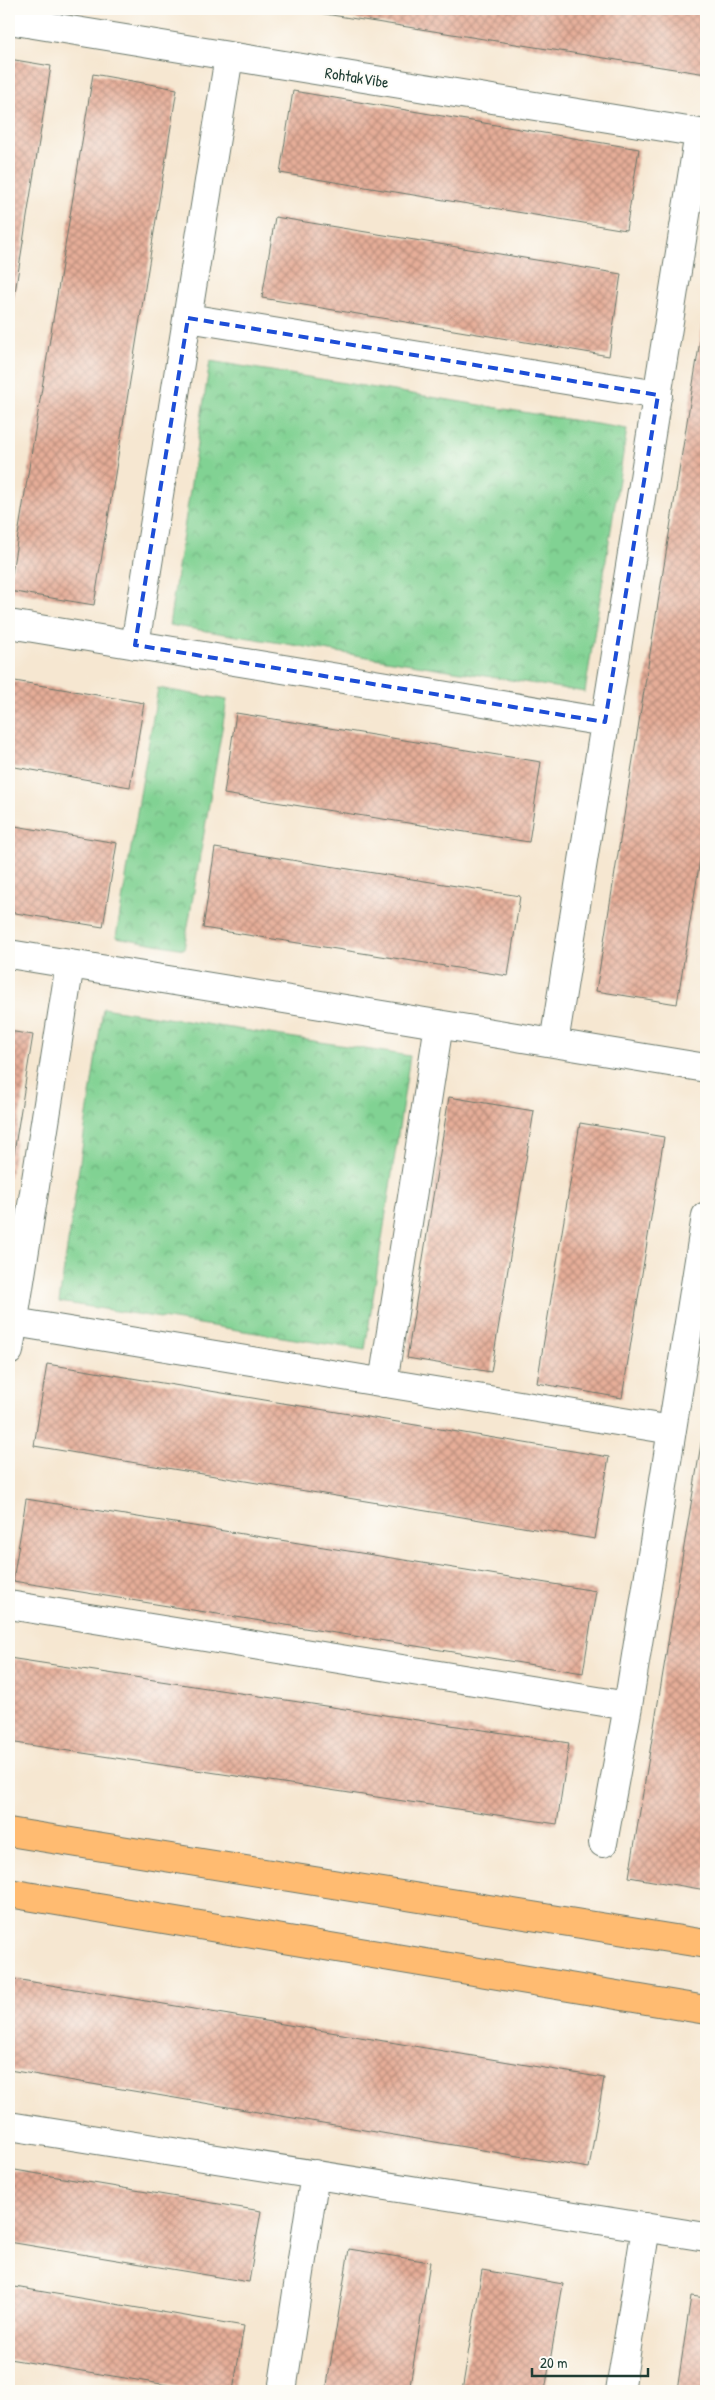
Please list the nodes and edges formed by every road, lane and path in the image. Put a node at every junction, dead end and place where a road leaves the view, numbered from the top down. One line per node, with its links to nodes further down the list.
1 (9, 20): 2 (street, RohtakVibe)
2 (229, 56): 3 (street, RohtakVibe); 4 (street)
3 (703, 134): 5 (street)
4 (188, 318): 5 (street); 7 (street)
5 (658, 395): 8 (street)
6 (9, 624): 7 (street)
7 (135, 645): 8 (street)
8 (605, 722): 12 (street)
9 (9, 954): 10 (street)
10 (70, 964): 11 (street); 15 (street)
11 (440, 1024): 12 (street); 17 (street)
12 (554, 1043): 13 (street)
13 (706, 1068)
14 (706, 1216): 18 (street)
15 (14, 1322): 16 (street); 17 (street)
16 (9, 1352)
17 (383, 1383): 18 (street)
18 (672, 1430): 20 (street)
19 (9, 1605): 20 (street)
20 (628, 1706): 22 (street)
21 (9, 1832): 24 (main road)
22 (603, 1844)
23 (9, 1893): 25 (main road)
24 (706, 1944)
25 (706, 2010)
26 (9, 2126): 27 (street)
27 (315, 2174): 28 (street); 30 (street)
28 (646, 2227): 29 (street); 31 (street)
29 (706, 2236)
30 (282, 2391)
31 (620, 2391)

